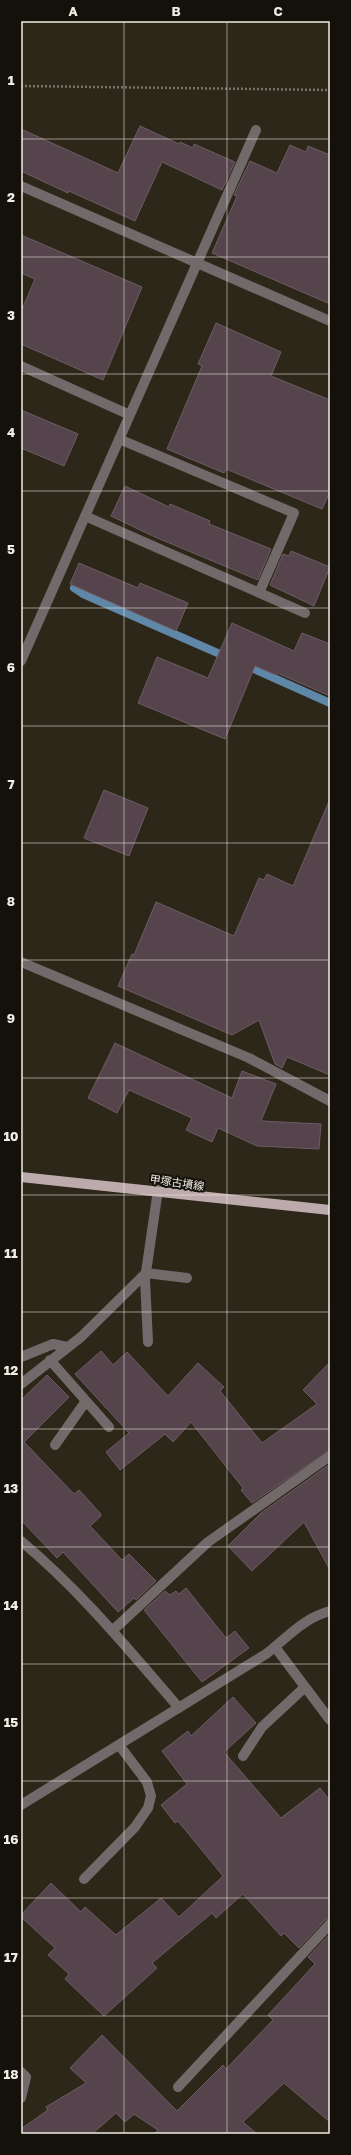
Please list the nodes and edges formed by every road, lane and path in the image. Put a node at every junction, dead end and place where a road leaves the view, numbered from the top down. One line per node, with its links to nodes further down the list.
1 (21, 86): 2 (path)
2 (330, 90)
3 (256, 130): 5 (street)
4 (21, 186): 5 (street)
5 (197, 264): 6 (street); 8 (street)
6 (330, 321)
7 (21, 366): 8 (street)
8 (130, 415): 9 (street)
9 (119, 439): 10 (street); 11 (street)
10 (85, 516): 11 (street); 13 (street)
11 (259, 593): 12 (street)
12 (305, 613)
13 (21, 661)
14 (21, 962): 15 (street)
15 (330, 1101)
16 (21, 1177): 17 (main road, 甲塚古墳線)
17 (158, 1190): 18 (main road, 甲塚古墳線); 19 (street)
18 (330, 1210)
19 (146, 1273): 20 (street); 21 (street); 22 (street)
20 (187, 1278)
21 (148, 1342)
22 (67, 1347): 23 (street); 24 (street)
23 (21, 1357)
24 (50, 1360): 25 (street); 26 (street)
25 (21, 1384)
26 (86, 1401): 27 (street); 28 (street)
27 (109, 1427)
28 (55, 1445)
29 (330, 1456): 32 (street)
30 (21, 1541): 32 (street)
31 (330, 1611): 33 (street)
32 (112, 1631): 35 (street)
33 (275, 1647): 34 (street); 35 (street)
34 (306, 1687): 36 (street); 38 (street)
35 (179, 1708): 37 (street)
36 (330, 1720)
37 (119, 1745): 39 (street); 40 (street)
38 (242, 1756)
39 (21, 1805)
40 (84, 1879)
41 (330, 1924): 43 (street)
42 (21, 2072): 44 (street)
43 (178, 2087)
44 (21, 2098)

